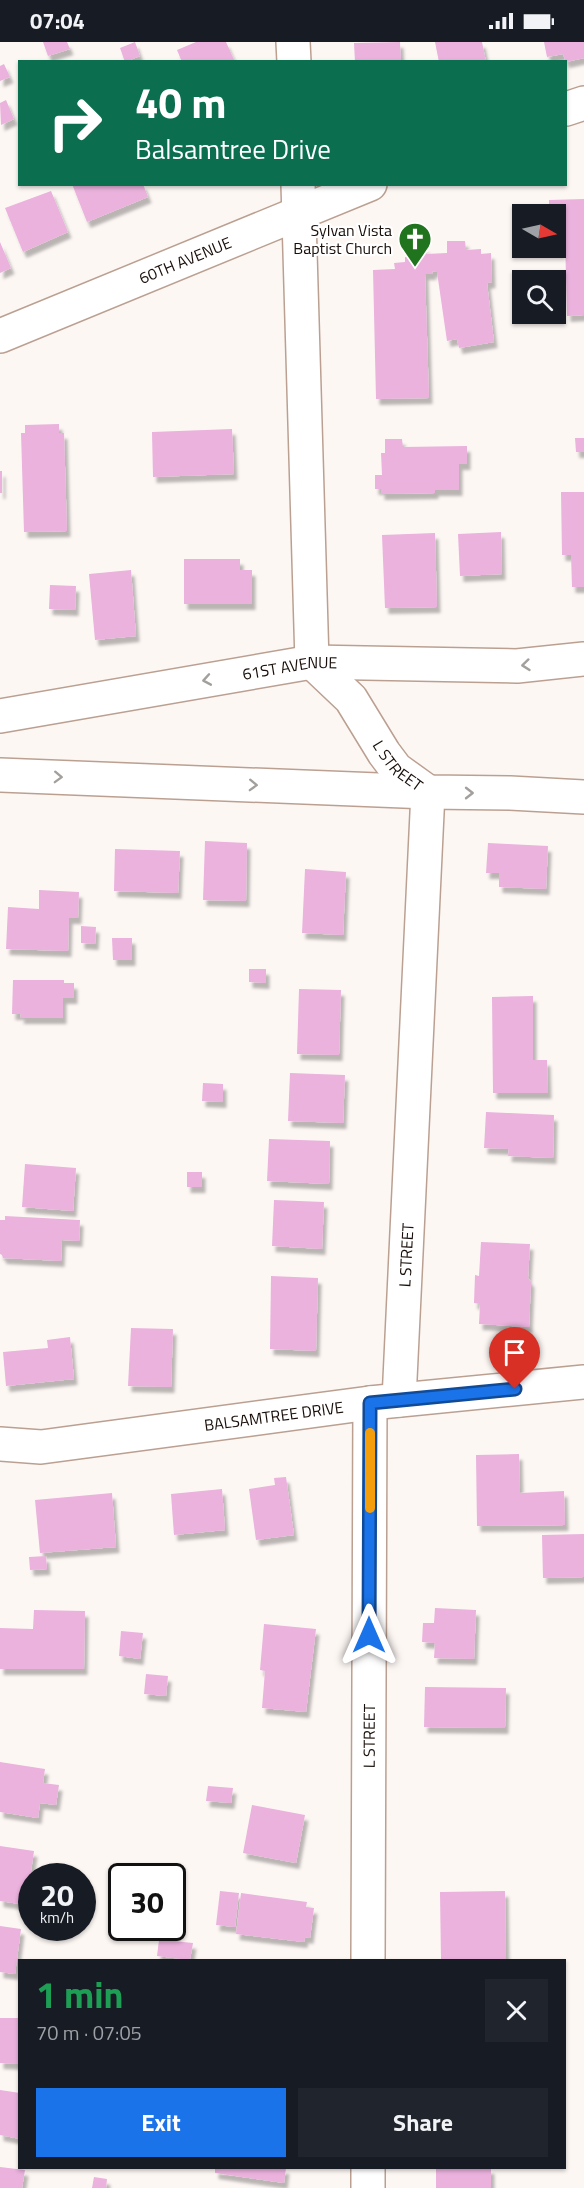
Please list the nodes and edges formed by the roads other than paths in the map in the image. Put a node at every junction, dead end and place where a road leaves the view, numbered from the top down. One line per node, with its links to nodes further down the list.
1 (293, 42): 2 (street)
2 (294, 60)
3 (584, 104): 4 (street)
4 (567, 108)
5 (360, 186): 6 (street, 60TH AVENUE)
6 (298, 199): 7 (street, 60TH AVENUE); 9 (street)
7 (0, 336)
8 (584, 659): 9 (street, 61ST AVENUE, one-way to 9)
9 (312, 662): 10 (street, 61ST AVENUE, one-way to 10); 12 (street, L STREET)
10 (0, 716)
11 (0, 775): 12 (street, one-way to 12)
12 (428, 792): 13 (street, one-way to 13); 15 (street, L STREET)
13 (584, 797)
14 (584, 1382): 15 (street, BALSAMTREE DRIVE)
15 (385, 1402): 16 (street, BALSAMTREE DRIVE); 17 (street, L STREET)
16 (0, 1444)
17 (368, 1959)
18 (368, 2169): 19 (street)
19 (368, 2188)

